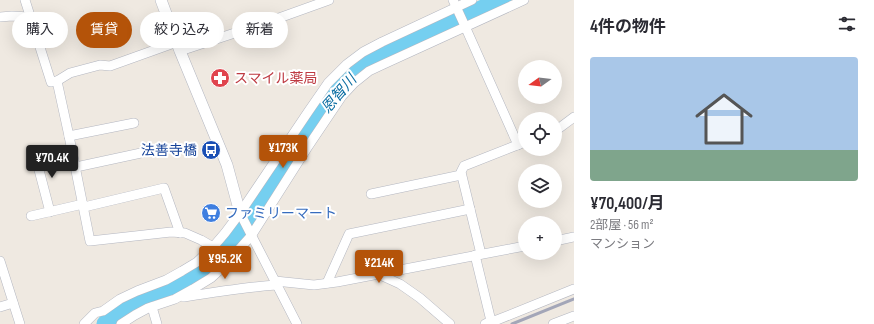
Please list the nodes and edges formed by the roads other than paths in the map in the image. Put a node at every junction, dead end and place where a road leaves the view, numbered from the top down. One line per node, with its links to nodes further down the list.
1 (25, 0): 7 (street)
2 (161, 0): 8 (street)
3 (329, 0): 12 (street)
4 (472, 0): 6 (street)
5 (524, 0): 11 (street)
6 (456, 6): 11 (street); 31 (street)
7 (29, 12)
8 (165, 12)
9 (12, 16): 10 (street)
10 (0, 17)
11 (465, 25): 20 (street); 34 (street)
12 (224, 34)
13 (40, 48): 16 (street)
14 (171, 48): 16 (street)
15 (179, 48): 31 (street)
16 (57, 81): 21 (street)
17 (574, 117): 19 (street)
18 (134, 123): 21 (street)
19 (562, 126)
20 (518, 135)
21 (69, 136): 24 (street)
22 (518, 145): 26 (street)
23 (141, 153): 25 (street)
24 (73, 157): 25 (street); 30 (street)
25 (76, 167): 28 (street)
26 (461, 175): 27 (street); 29 (street)
27 (371, 194)
28 (83, 205): 30 (street); 33 (street); 33 (street)
29 (470, 209): 39 (street); 43 (street)
30 (50, 212): 32 (street)
31 (241, 215): 34 (street); 37 (street)
32 (32, 216)
33 (180, 233): 37 (street)
34 (250, 234): 42 (street); 45 (street)
35 (574, 237): 36 (street)
36 (562, 240)
37 (213, 247): 53 (street)
38 (518, 247): 39 (street)
39 (478, 255): 41 (street); 51 (street)
40 (0, 261): 46 (street)
41 (378, 274): 43 (street); 57 (street)
42 (276, 283): 43 (street); 45 (street); 56 (street)
43 (327, 283)
44 (574, 289): 51 (street)
45 (175, 299): 48 (street)
46 (13, 303): 47 (street); 52 (street)
47 (0, 306)
48 (152, 307): 54 (street); 55 (street)
49 (574, 316): 50 (street)
50 (566, 322): 58 (street)
51 (488, 323)
52 (20, 324)
53 (84, 324)
54 (121, 324)
55 (157, 324)
56 (297, 324)
57 (450, 324)
58 (553, 324)

